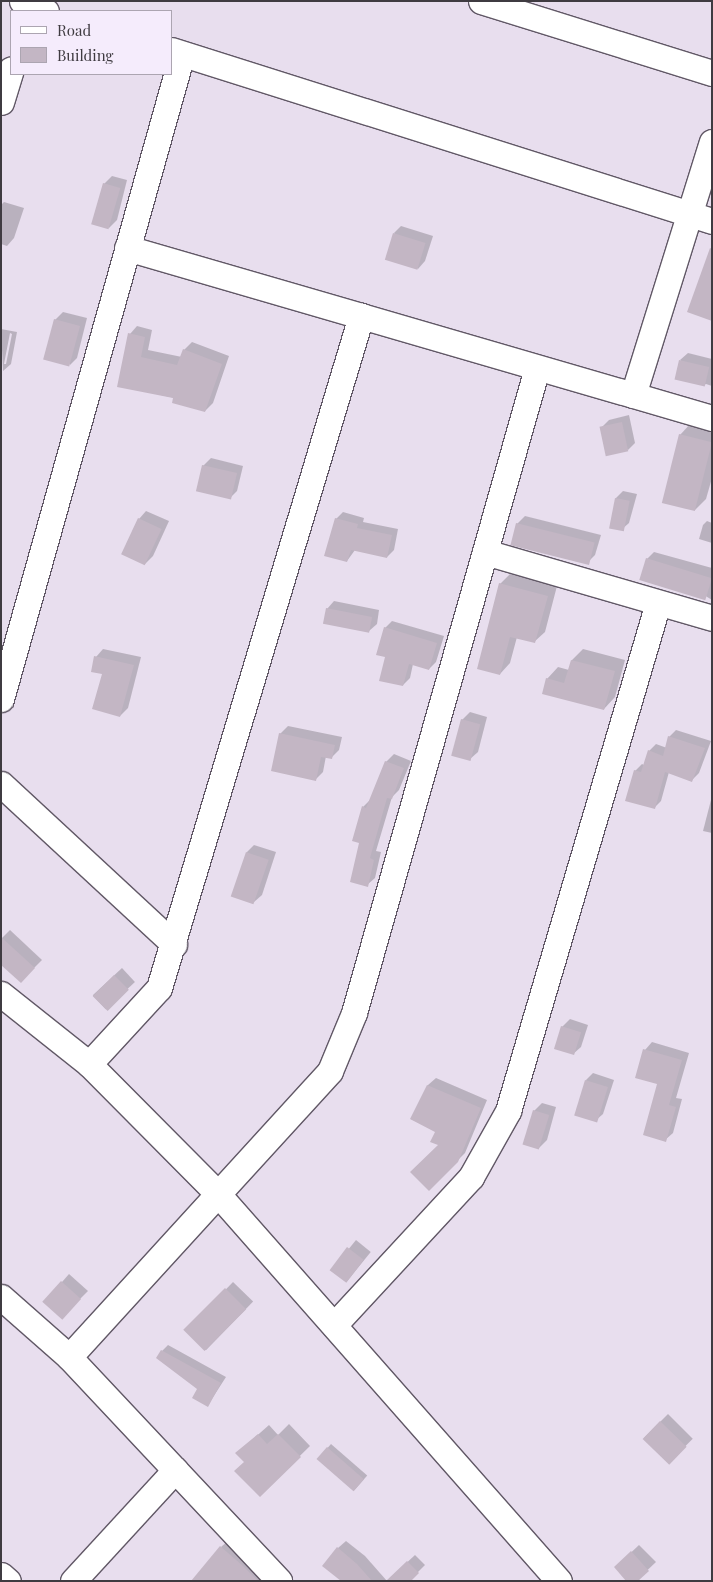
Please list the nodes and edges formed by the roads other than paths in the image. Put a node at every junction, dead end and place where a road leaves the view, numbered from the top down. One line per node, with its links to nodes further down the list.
1 (481, 1): 5 (street)
2 (177, 52): 4 (street); 9 (street)
3 (10, 72): 7 (street)
4 (172, 72)
5 (712, 73)
6 (171, 75): 10 (street)
7 (1, 102)
8 (712, 142): 9 (street)
9 (701, 218): 13 (street)
10 (127, 248): 11 (street); 18 (street)
11 (360, 316): 12 (street); 20 (street)
12 (537, 368): 13 (street); 15 (street)
13 (633, 396): 14 (street)
14 (712, 418)
15 (485, 552): 16 (street); 23 (street)
16 (658, 602): 17 (street); 25 (street)
17 (712, 618)
18 (1, 699)
19 (1, 784): 20 (street)
20 (174, 944): 22 (street)
21 (1, 994): 22 (street)
22 (89, 1064): 23 (street)
23 (218, 1193): 25 (street); 26 (street)
24 (1, 1297): 26 (street)
25 (334, 1325): 32 (street)
26 (69, 1357): 27 (street)
27 (175, 1470): 30 (street); 31 (street)
28 (1, 1575): 29 (street)
29 (8, 1581)
30 (73, 1581)
31 (279, 1581)
32 (559, 1581)

